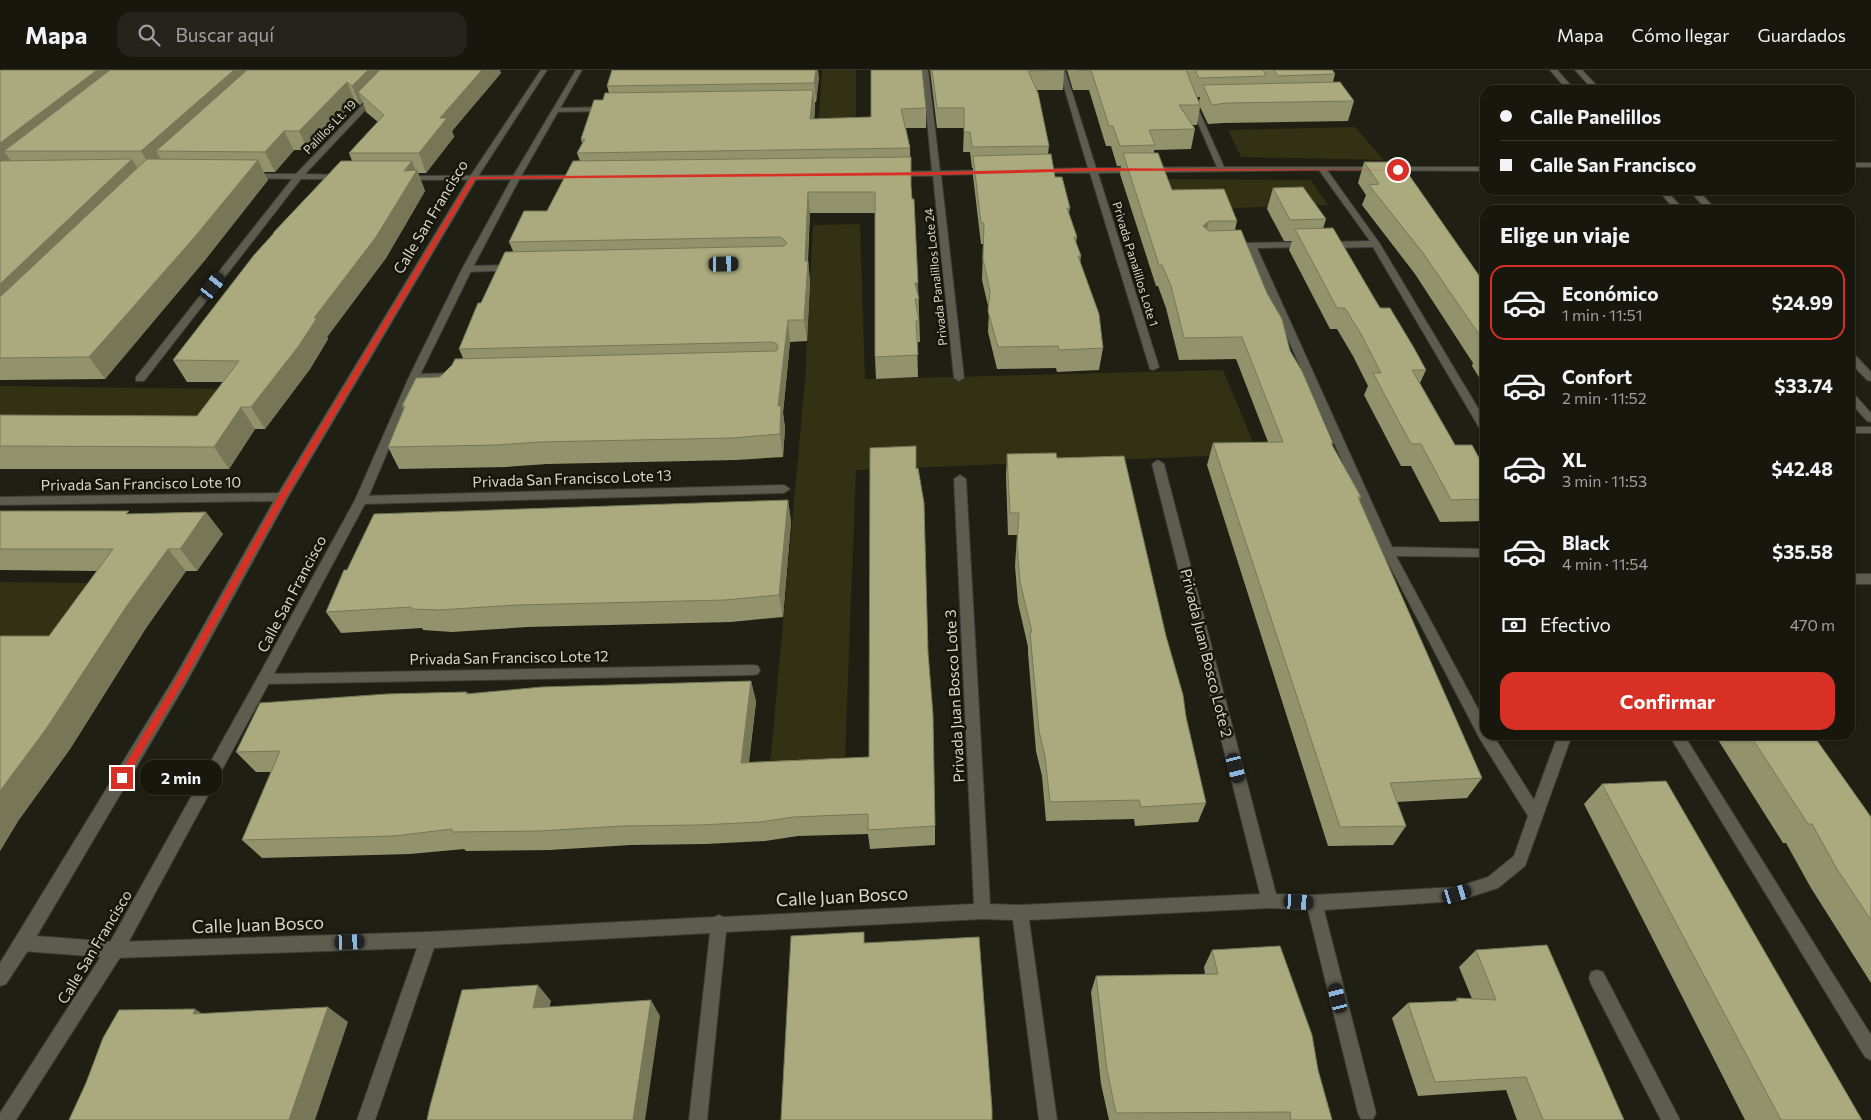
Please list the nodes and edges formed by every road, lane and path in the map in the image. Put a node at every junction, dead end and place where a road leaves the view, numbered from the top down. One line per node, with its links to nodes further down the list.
1 (400, 70): 26 (street, Palillos Lt. 19)
2 (544, 70): 30 (street, Calle San Francisco)
3 (580, 70): 14 (street, Calle San Francisco)
4 (925, 70): 24 (street, Privada Panalillos Lote 24)
5 (1062, 70): 19 (street, Privada Panalillos Lote 1)
6 (1178, 70): 12 (street)
7 (1553, 70): 9 (street)
8 (1578, 70): 10 (street)
9 (1566, 85)
10 (1592, 85)
11 (1202, 101): 12 (street)
12 (1192, 102): 20 (street)
13 (616, 109): 14 (street)
14 (557, 110): 31 (street, Calle San Francisco)
15 (1855, 165): 16 (street)
16 (1871, 165)
17 (1321, 168): 18 (street); 20 (street); 36 (street)
18 (1480, 169)
19 (1092, 170): 20 (street); 21 (street); 42 (street, Privada Panalillos Lote 1)
20 (1222, 170)
21 (1025, 171)
22 (996, 172): 24 (street)
23 (889, 174): 24 (street)
24 (938, 174): 45 (street, Privada Panalillos Lote 24)
25 (241, 176): 26 (street)
26 (298, 177): 27 (street); 47 (street, Palillos Lt. 19)
27 (346, 177)
28 (585, 177): 31 (street)
29 (395, 178): 30 (street)
30 (473, 178): 31 (street); 56 (street, Calle San Francisco)
31 (516, 178): 40 (street, Calle San Francisco)
32 (1666, 195): 34 (street)
33 (1698, 195): 35 (street)
34 (1676, 205)
35 (1707, 205)
36 (1376, 244): 38 (street); 50 (street)
37 (1232, 246): 38 (street)
38 (1251, 246): 59 (street)
39 (527, 268): 40 (street)
40 (468, 269): 44 (street, Calle San Francisco)
41 (1855, 361): 46 (street)
42 (1154, 367)
43 (473, 376): 44 (street)
44 (414, 377): 57 (street, Calle San Francisco)
45 (959, 378)
46 (1871, 378)
47 (140, 379)
48 (1855, 401): 49 (street)
49 (1871, 419)
50 (1480, 421)
51 (1855, 430): 52 (street)
52 (1871, 430)
53 (1158, 464): 70 (street, Privada Juan Bosco Lote 2)
54 (960, 479): 72 (street, Privada Juan Bosco Lote 3)
55 (784, 489): 57 (street, Privada San Francisco Lote 13)
56 (282, 497): 58 (street, Privada San Francisco Lote 10); 76 (street, Calle San Francisco)
57 (362, 500): 64 (street, Calle San Francisco)
58 (0, 501)
59 (1388, 551): 60 (street); 65 (street)
60 (1480, 553)
61 (1855, 579): 62 (street)
62 (1871, 579)
63 (753, 670): 64 (street, Privada San Francisco Lote 12)
64 (264, 679): 77 (street, Calle San Francisco)
65 (1480, 726)
66 (1488, 740): 69 (street)
67 (1562, 740): 69 (street, Calle Juan Bosco)
68 (1679, 740): 80 (street)
69 (1537, 817): 71 (street, Calle Juan Bosco)
70 (1270, 901): 71 (street, Calle Juan Bosco); 73 (street, Calle Juan Bosco)
71 (1314, 903): 81 (street)
72 (982, 911): 73 (street, Calle Juan Bosco); 74 (street, Calle Juan Bosco)
73 (1020, 913): 85 (street)
74 (719, 923): 75 (street, Calle Juan Bosco); 84 (street)
75 (428, 940): 77 (street, Calle Juan Bosco); 83 (street)
76 (23, 943): 77 (street, Calle Juan Bosco); 78 (street, Calle San Francisco)
77 (115, 950): 82 (street, Calle San Francisco)
78 (0, 978)
79 (1597, 978): 86 (street)
80 (1871, 1051)
81 (1367, 1113)
82 (6, 1120)
83 (366, 1120)
84 (698, 1120)
85 (1048, 1120)
86 (1670, 1120)

